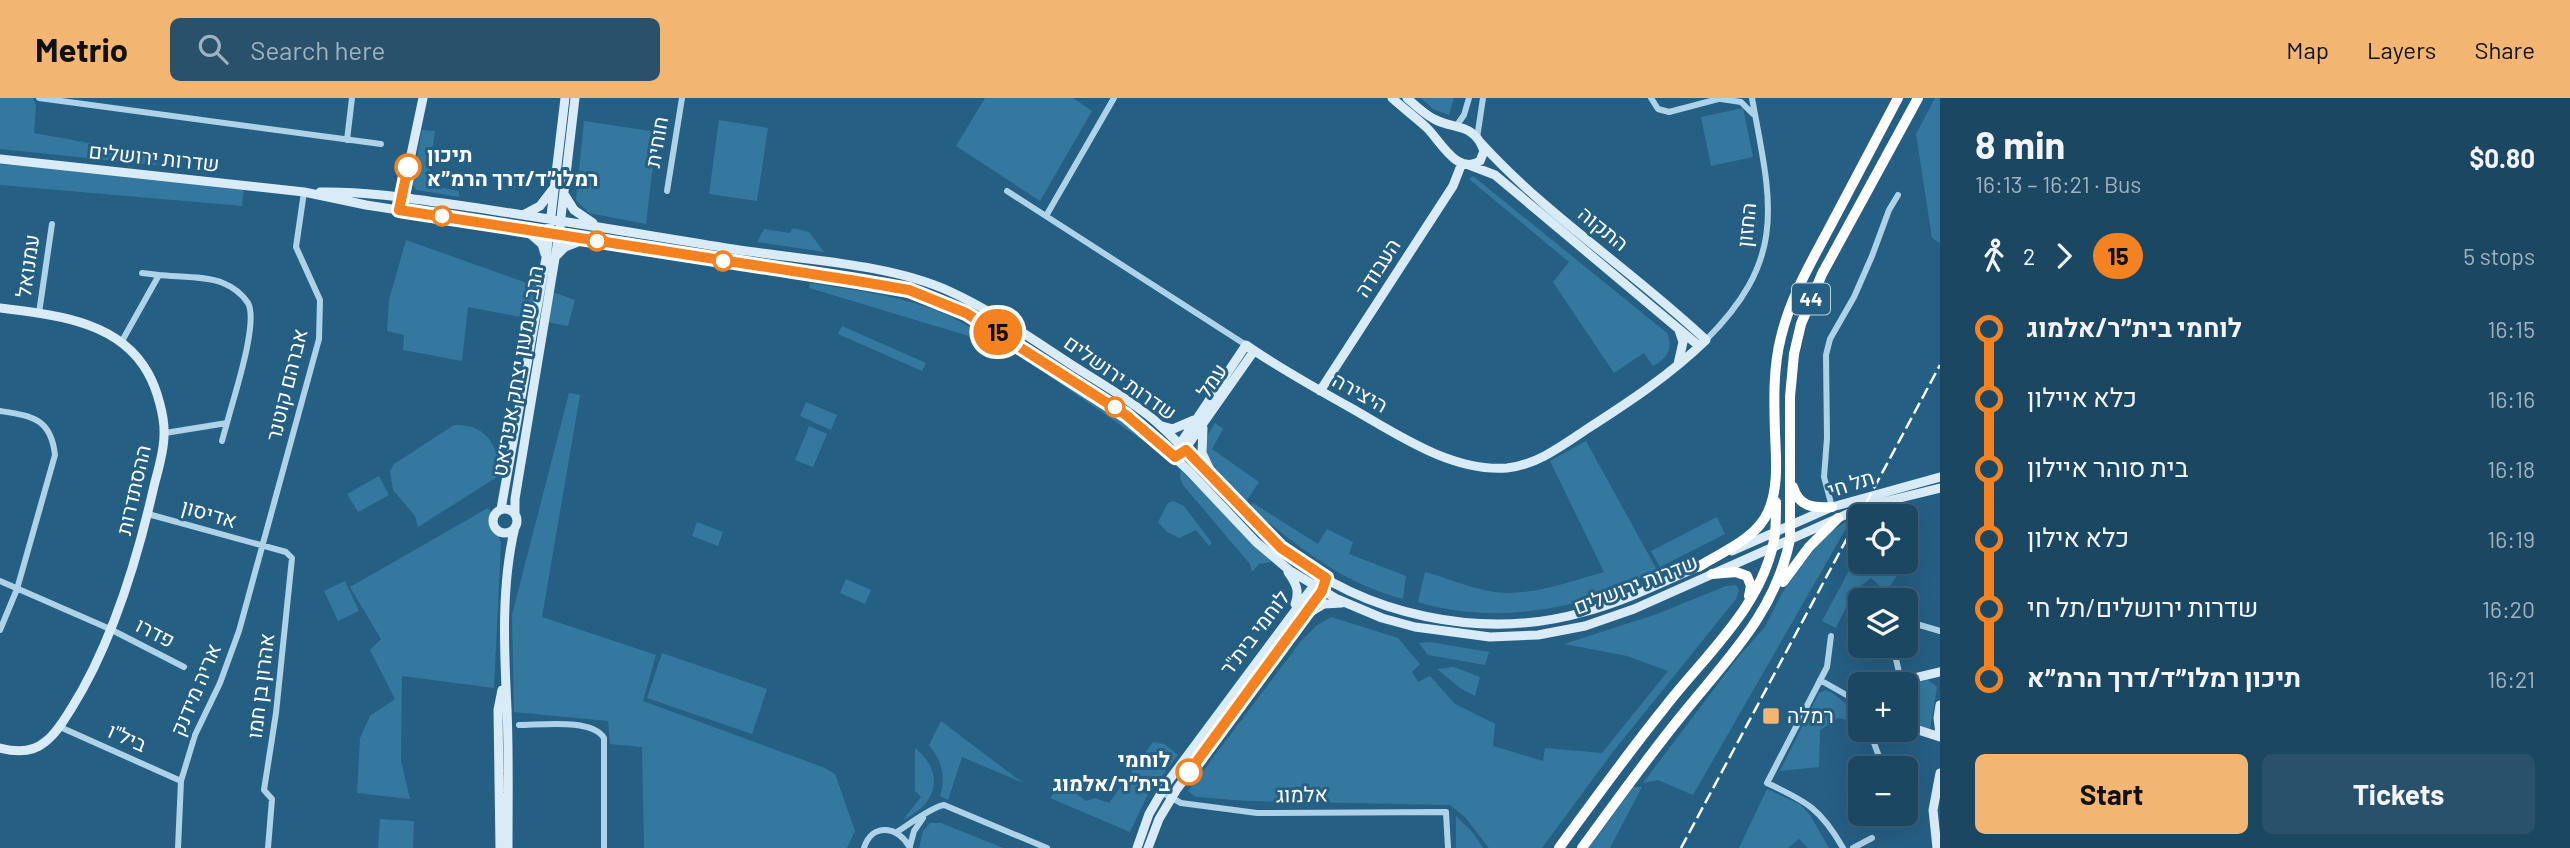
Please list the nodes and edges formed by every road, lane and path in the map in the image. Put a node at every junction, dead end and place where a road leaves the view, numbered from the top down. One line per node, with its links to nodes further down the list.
1 (39, 98): 17 (street)
2 (352, 98): 20 (street)
3 (423, 98): 32 (street)
4 (565, 98): 26 (street)
5 (575, 98): 30 (street)
6 (682, 98): 27 (street, חוחית)
7 (1114, 98): 35 (street)
8 (1392, 98): 23 (street)
9 (1407, 98): 19 (street)
10 (1469, 98): 19 (street)
11 (1483, 98): 21 (street)
12 (1651, 98): 16 (street)
13 (1752, 98): 18 (street, החזון)
14 (1898, 98): 62 (highway, 44)
15 (1918, 98): 61 (highway, 44)
16 (1721, 99): 18 (street)
17 (70, 100): 20 (street)
18 (1756, 121): 49 (street, החזון)
19 (1456, 125): 21 (street); 23 (street)
20 (347, 139): 22 (street)
21 (1479, 140): 25 (street); 49 (street, התקוה)
22 (381, 144)
23 (1444, 148): 25 (street)
24 (0, 159): 29 (street, שדרות ירושלים)
25 (1466, 164): 47 (street, התקוה); 52 (street, העבודה)
26 (555, 184): 34 (street); 36 (street)
27 (667, 191)
28 (1007, 191): 35 (street, היצירה)
29 (304, 192): 32 (street, שדרות ירושלים); 33 (street, שדרות ירושלים); 76 (street, אברהם קוטנר)
30 (564, 192): 36 (street); 38 (street)
31 (1898, 195): 66 (street)
32 (402, 197): 33 (street); 34 (street, שדרות ירושלים)
33 (399, 210): 39 (street, שדרות ירושלים)
34 (521, 215): 36 (street, שדרות ירושלים)
35 (1046, 216): 50 (street, היצירה)
36 (556, 220): 38 (street, שדרות ירושלים); 40 (street, הרב שמעון יצחק אפריאט)
37 (51, 224): 46 (street, עמנואל)
38 (601, 227): 56 (street, שדרות ירושלים)
39 (525, 229): 40 (street, שדרות ירושלים); 42 (street)
40 (555, 234): 41 (street, שדרות ירושלים); 42 (street, הרב שמעון יצחק אפריאט)
41 (587, 239): 42 (street); 60 (street, שדרות ירושלים)
42 (550, 259): 67 (street, הרב שמעון יצחק אפריאט); 69 (street, הרב שמעון יצחק אפריאט)
43 (142, 273): 44 (street)
44 (159, 275): 48 (street); 55 (street)
45 (0, 308): 46 (street, ההסתדרות)
46 (38, 313): 48 (street, ההסתדרות)
47 (1677, 325): 49 (street, התקוה); 51 (street)
48 (122, 341): 57 (street, ההסתדרות)
49 (1703, 343): 51 (street, היצירה)
50 (1250, 348): 52 (street, היצירה); 54 (street, עמל)
51 (1678, 365): 52 (street, היצירה)
52 (1320, 391)
53 (0, 411): 85 (street)
54 (1200, 421): 56 (street); 59 (street, עמל); 64 (street)
55 (227, 423): 57 (street); 58 (street)
56 (1159, 425): 59 (street, שדרות ירושלים)
57 (165, 433): 68 (street, ההסתדרות)
58 (222, 441)
59 (1183, 447): 60 (street, עמל); 64 (street, שדרות ירושלים)
60 (1175, 457): 80 (street, שדרות ירושלים)
61 (1791, 469): 66 (highway); 71 (highway, 44)
62 (1776, 475): 74 (highway, 44); 79 (highway)
63 (1940, 477): 66 (street, תל חי)
64 (1218, 483): 82 (street, שדרות ירושלים)
65 (1940, 488): 70 (street, תל חי)
66 (1832, 507): 71 (street, תל חי)
67 (501, 509): 69 (street); 73 (street)
68 (148, 514): 76 (street, אדיסון); 93 (street, ההסתדרות)
69 (515, 514): 72 (street)
70 (1838, 518): 75 (street, תל חי); 89 (highway)
71 (1791, 525): 74 (street, תל חי); 75 (highway, 44)
72 (515, 527): 73 (street); 78 (street)
73 (503, 533): 78 (street)
74 (1775, 533): 77 (highway, 44); 79 (street, שדרות ירושלים)
75 (1790, 539): 77 (street, שדרות ירושלים); 89 (highway, 44)
76 (262, 547): 112 (street, אריה מידנק); 119 (street, אהרון בן חמו)
77 (1772, 548): 81 (street, שדרות ירושלים); 87 (highway, 44)
78 (508, 557): 100 (street)
79 (1698, 567): 82 (street, שדרות ירושלים)
80 (1285, 568): 84 (street, שדרות ירושלים); 90 (street)
81 (1712, 574): 87 (highway); 88 (street, שדרות ירושלים)
82 (1326, 578): 84 (street, לוחמי בית"ר); 86 (street, לוחמי בית"ר)
83 (0, 582): 85 (street, פדרו)
84 (1312, 585): 86 (street, שדרות ירושלים); 90 (street, לוחמי בית"ר)
85 (17, 589): 93 (street, פדרו); 94 (street)
86 (1322, 591): 88 (street, שדרות ירושלים); 91 (street, לוחמי בית"ר)
87 (1745, 607): 129 (highway, 44)
88 (1360, 608): 91 (street)
89 (1764, 611): 130 (highway, 44)
90 (1292, 613): 113 (street, לוחמי בית"ר)
91 (1300, 621): 114 (street, לוחמי בית"ר)
92 (1918, 625): 95 (street)
93 (110, 629): 97 (street, פדרו); 107 (street, ההסתדרות)
94 (0, 630)
95 (1940, 631)
96 (1831, 636): 102 (street)
97 (184, 667)
98 (1940, 672): 99 (street)
99 (1926, 676): 101 (street); 103 (street)
100 (505, 678): 120 (street); 121 (street)
101 (1918, 678)
102 (1821, 680): 104 (street); 131 (street)
103 (1940, 683)
104 (1848, 694)
105 (1940, 705): 109 (street)
106 (519, 725): 122 (street)
107 (60, 727): 110 (street, ההסתדרות); 112 (street, ביל"ו)
108 (1918, 729): 109 (street)
109 (1940, 735)
110 (0, 748)
111 (1940, 773): 133 (street)
112 (181, 781): 118 (street, אריה מידנק)
113 (1161, 792): 114 (street, אלמוג); 126 (street, לוחמי בית"ר)
114 (1171, 799): 127 (street, לוחמי בית"ר); 128 (street, אלמוג)
115 (926, 814): 116 (street); 124 (street); 125 (street)
116 (897, 832): 123 (street); 124 (street)
117 (1872, 838): 132 (street)
118 (178, 848)
119 (268, 848)
120 (500, 848)
121 (508, 848)
122 (604, 848)
123 (864, 848)
124 (910, 848)
125 (1048, 848)
126 (1137, 848)
127 (1149, 848)
128 (1448, 848)
129 (1559, 848)
130 (1583, 848)
131 (1843, 848)
132 (1853, 848)
133 (1937, 848)

